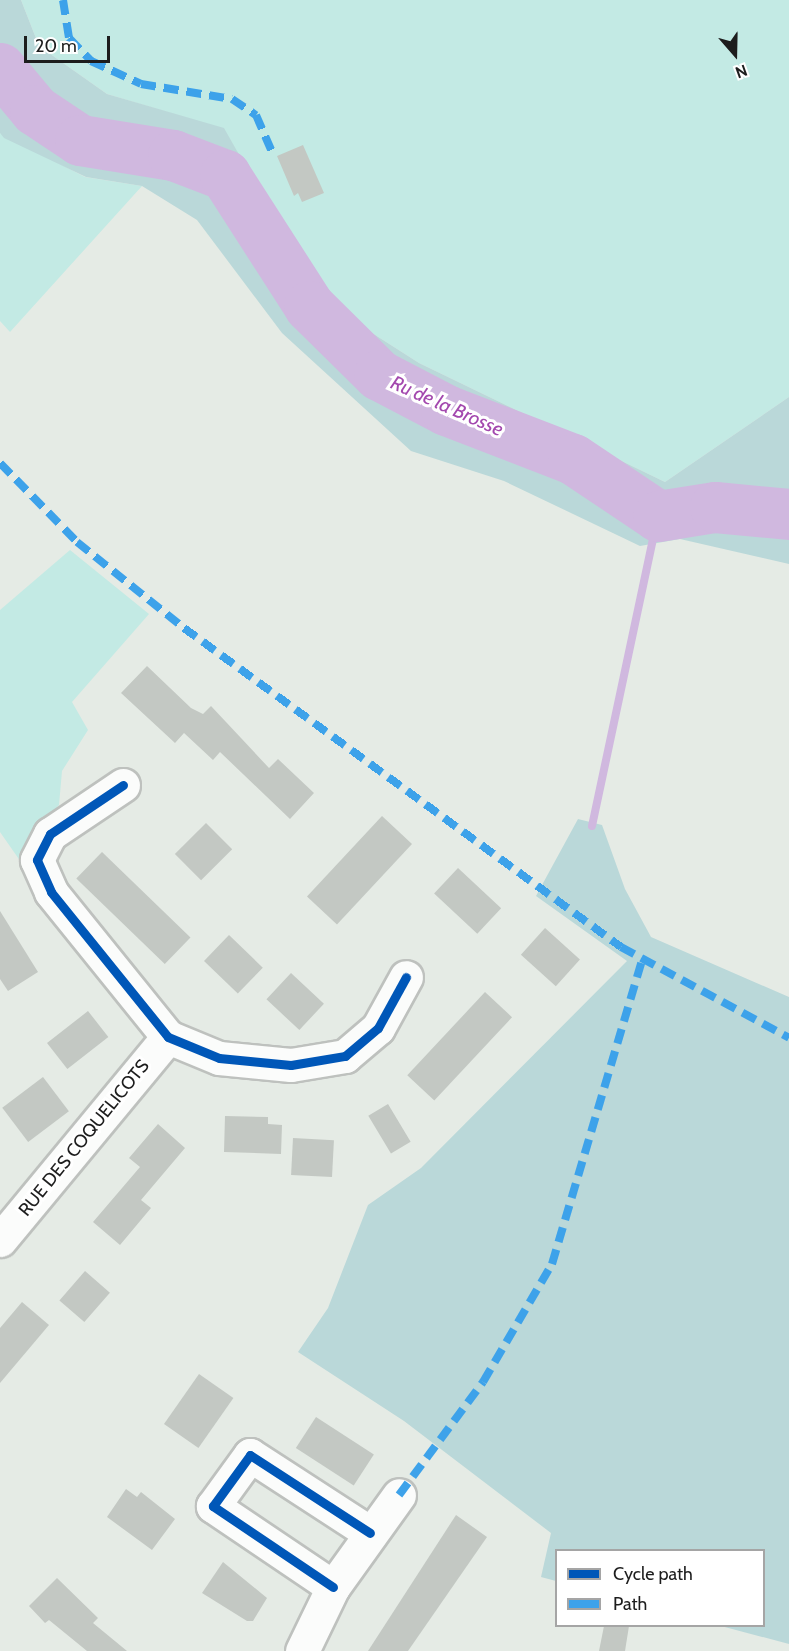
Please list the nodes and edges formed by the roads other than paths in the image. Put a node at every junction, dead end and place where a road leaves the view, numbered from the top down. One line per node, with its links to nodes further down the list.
1 (123, 785): 3 (street)
2 (406, 977): 3 (street)
3 (168, 1036): 4 (street, RUE DES COQUELICOTS)
4 (0, 1240)
5 (399, 1495): 6 (street)
6 (370, 1533): 7 (street); 7 (street)
7 (333, 1587): 8 (street)
8 (302, 1651)

